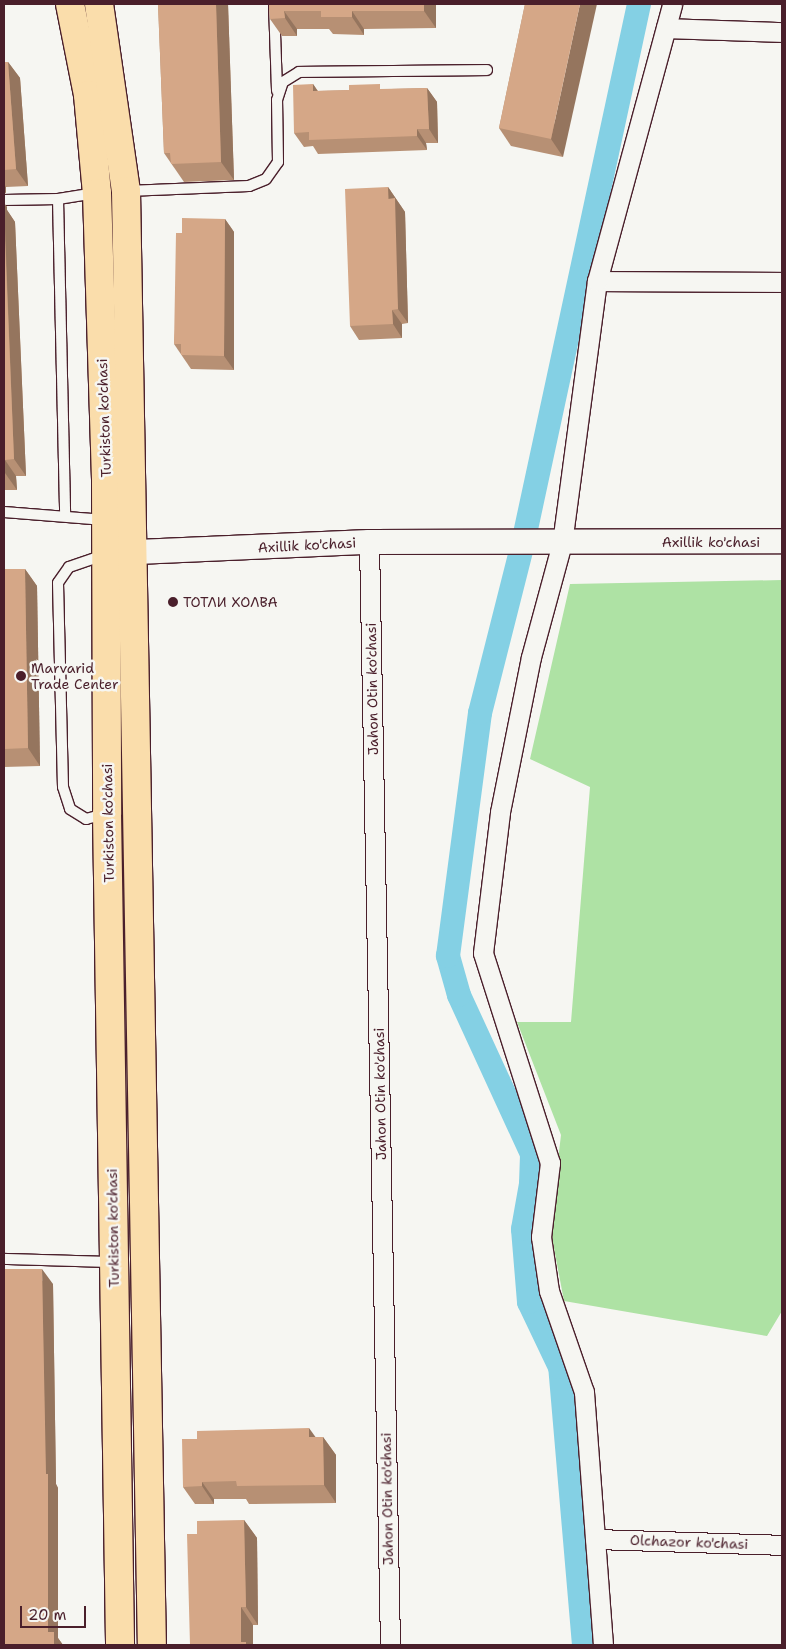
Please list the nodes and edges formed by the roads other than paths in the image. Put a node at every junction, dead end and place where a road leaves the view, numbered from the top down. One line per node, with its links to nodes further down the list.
1 (70, 4): 10 (main road, Turkiston ko'chasi)
2 (99, 4): 9 (main road, Turkiston ko'chasi)
3 (274, 4): 8 (lane)
4 (672, 4): 5 (street)
5 (666, 28): 6 (street); 13 (street)
6 (782, 32)
7 (487, 70): 8 (lane)
8 (277, 100): 9 (lane)
9 (126, 191): 17 (main road, Turkiston ko'chasi)
10 (97, 193): 11 (lane); 18 (main road, Turkiston ko'chasi)
11 (58, 198): 12 (lane); 16 (lane)
12 (4, 200)
13 (597, 281): 14 (street); 21 (street)
14 (782, 282)
15 (4, 512): 16 (lane)
16 (65, 516): 18 (lane)
17 (134, 519): 18 (lane); 22 (main road, Turkiston ko'chasi)
18 (107, 520): 22 (main road, Turkiston ko'chasi)
19 (782, 541): 21 (street, Axillik ko'chasi)
20 (369, 542): 21 (street, Axillik ko'chasi); 22 (street, Axillik ko'chasi); 30 (street, Jahon Otin ko'chasi)
21 (556, 543): 26 (street)
22 (121, 553): 23 (main road, Turkiston ko'chasi); 23 (lane); 29 (main road, Turkiston ko'chasi)
23 (107, 814): 25 (main road, Turkiston ko'chasi)
24 (4, 1259): 25 (lane)
25 (114, 1262): 28 (main road, Turkiston ko'chasi)
26 (595, 1539): 27 (street, Olchazor ko'chasi); 31 (street)
27 (782, 1545)
28 (120, 1645)
29 (152, 1645)
30 (390, 1645)
31 (603, 1645)

